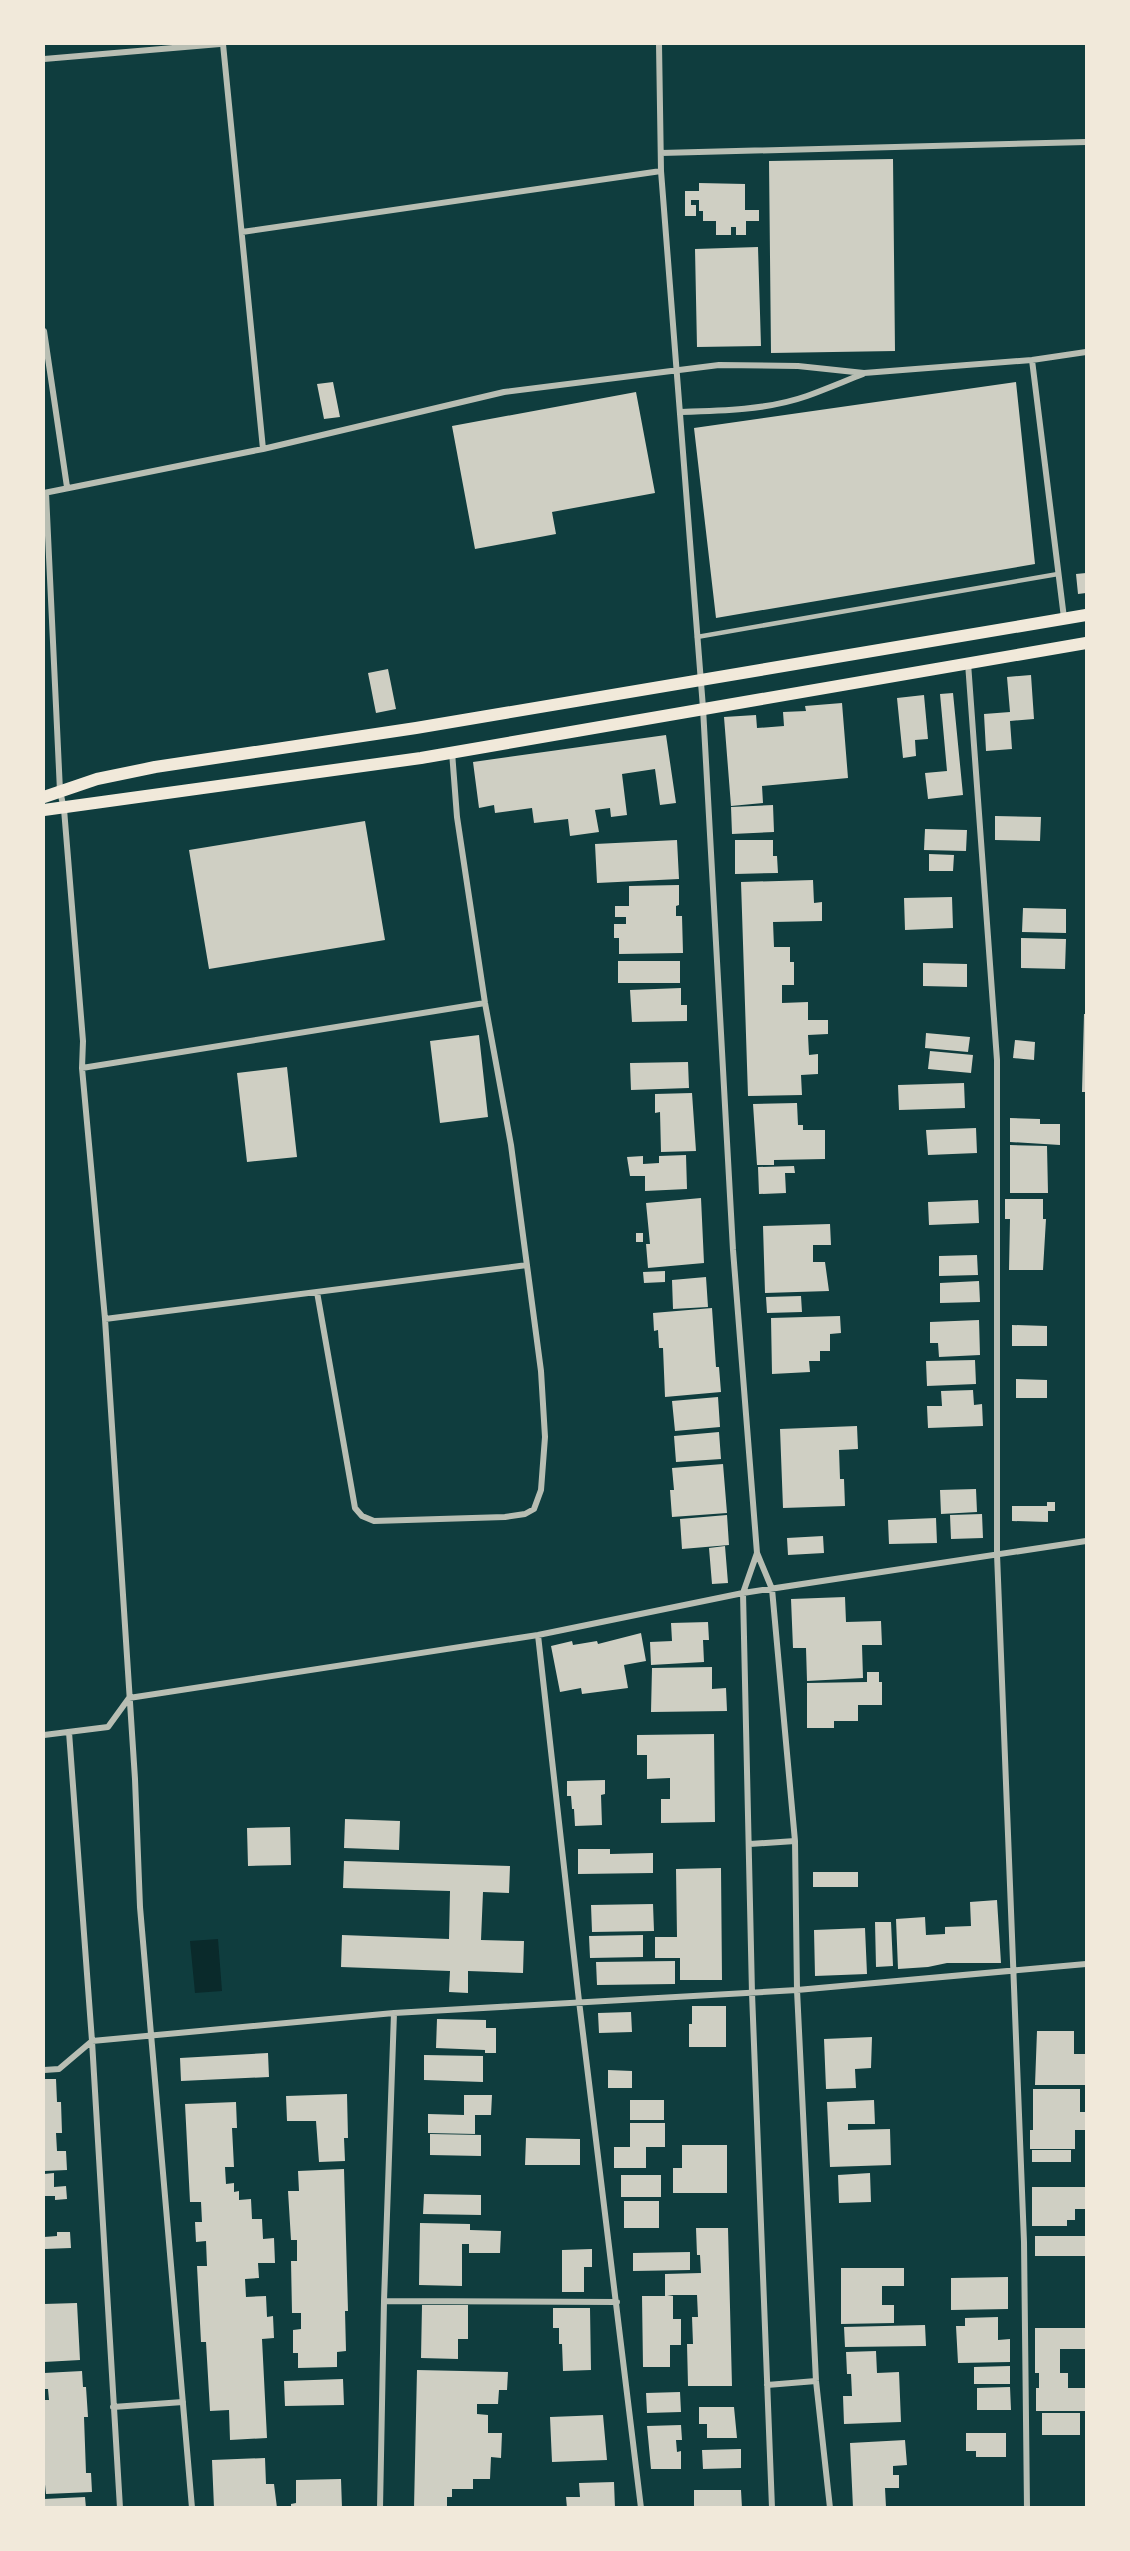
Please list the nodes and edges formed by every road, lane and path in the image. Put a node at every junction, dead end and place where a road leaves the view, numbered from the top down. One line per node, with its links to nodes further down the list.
1 (222, 44): 3 (street); 7 (street)
2 (659, 44): 5 (street)
3 (44, 59)
4 (1086, 142): 5 (street)
5 (661, 153): 6 (street)
6 (661, 171): 7 (street); 11 (street)
7 (242, 232): 14 (street)
8 (44, 331): 15 (street)
9 (1086, 352): 10 (street)
10 (1032, 360): 12 (street); 17 (street)
11 (676, 369): 12 (street); 13 (street); 14 (street)
12 (864, 373): 13 (street)
13 (680, 412): 20 (street)
14 (263, 448): 15 (street)
15 (67, 487): 16 (street)
16 (45, 493): 26 (street)
17 (1058, 574): 19 (street); 20 (lane)
18 (1086, 615): 19 (main road)
19 (1064, 618): 23 (main road)
20 (697, 637): 23 (street)
21 (1086, 643): 22 (main road)
22 (968, 663): 24 (main road); 37 (street)
23 (700, 679): 24 (street); 26 (main road)
24 (703, 708): 25 (main road); 36 (street)
25 (452, 752): 28 (main road); 30 (street)
26 (60, 791): 27 (main road); 28 (street)
27 (44, 797)
28 (64, 809): 29 (main road); 31 (street)
29 (44, 810)
30 (485, 1003): 31 (street); 32 (street)
31 (82, 1068): 34 (street)
32 (527, 1264): 33 (street); 33 (street)
33 (317, 1292): 34 (street)
34 (105, 1319): 41 (street)
35 (1086, 1541): 37 (street)
36 (757, 1553): 38 (street); 39 (street)
37 (998, 1554): 38 (street); 47 (street)
38 (772, 1589): 39 (street); 44 (street)
39 (743, 1593): 40 (street); 45 (street)
40 (538, 1635): 41 (street); 50 (street)
41 (129, 1698): 42 (street); 52 (street)
42 (69, 1732): 43 (street); 53 (street)
43 (44, 1736)
44 (795, 1841): 45 (street); 48 (street)
45 (750, 1844): 49 (street)
46 (1086, 1964): 47 (street)
47 (1012, 1970): 48 (street); 67 (street)
48 (797, 1990): 49 (street); 57 (street)
49 (752, 1993): 50 (street); 58 (street)
50 (579, 2001): 51 (street); 56 (street)
51 (394, 2013): 52 (street); 55 (street)
52 (153, 2036): 53 (street); 59 (street)
53 (92, 2041): 54 (street); 60 (street)
54 (44, 2070)
55 (384, 2301): 56 (street); 63 (street)
56 (617, 2302): 64 (street)
57 (816, 2381): 58 (street); 66 (street)
58 (767, 2385): 65 (street)
59 (183, 2402): 60 (street); 62 (street)
60 (113, 2407): 61 (street)
61 (120, 2508)
62 (192, 2508)
63 (380, 2508)
64 (641, 2508)
65 (772, 2508)
66 (830, 2508)
67 (1027, 2508)

